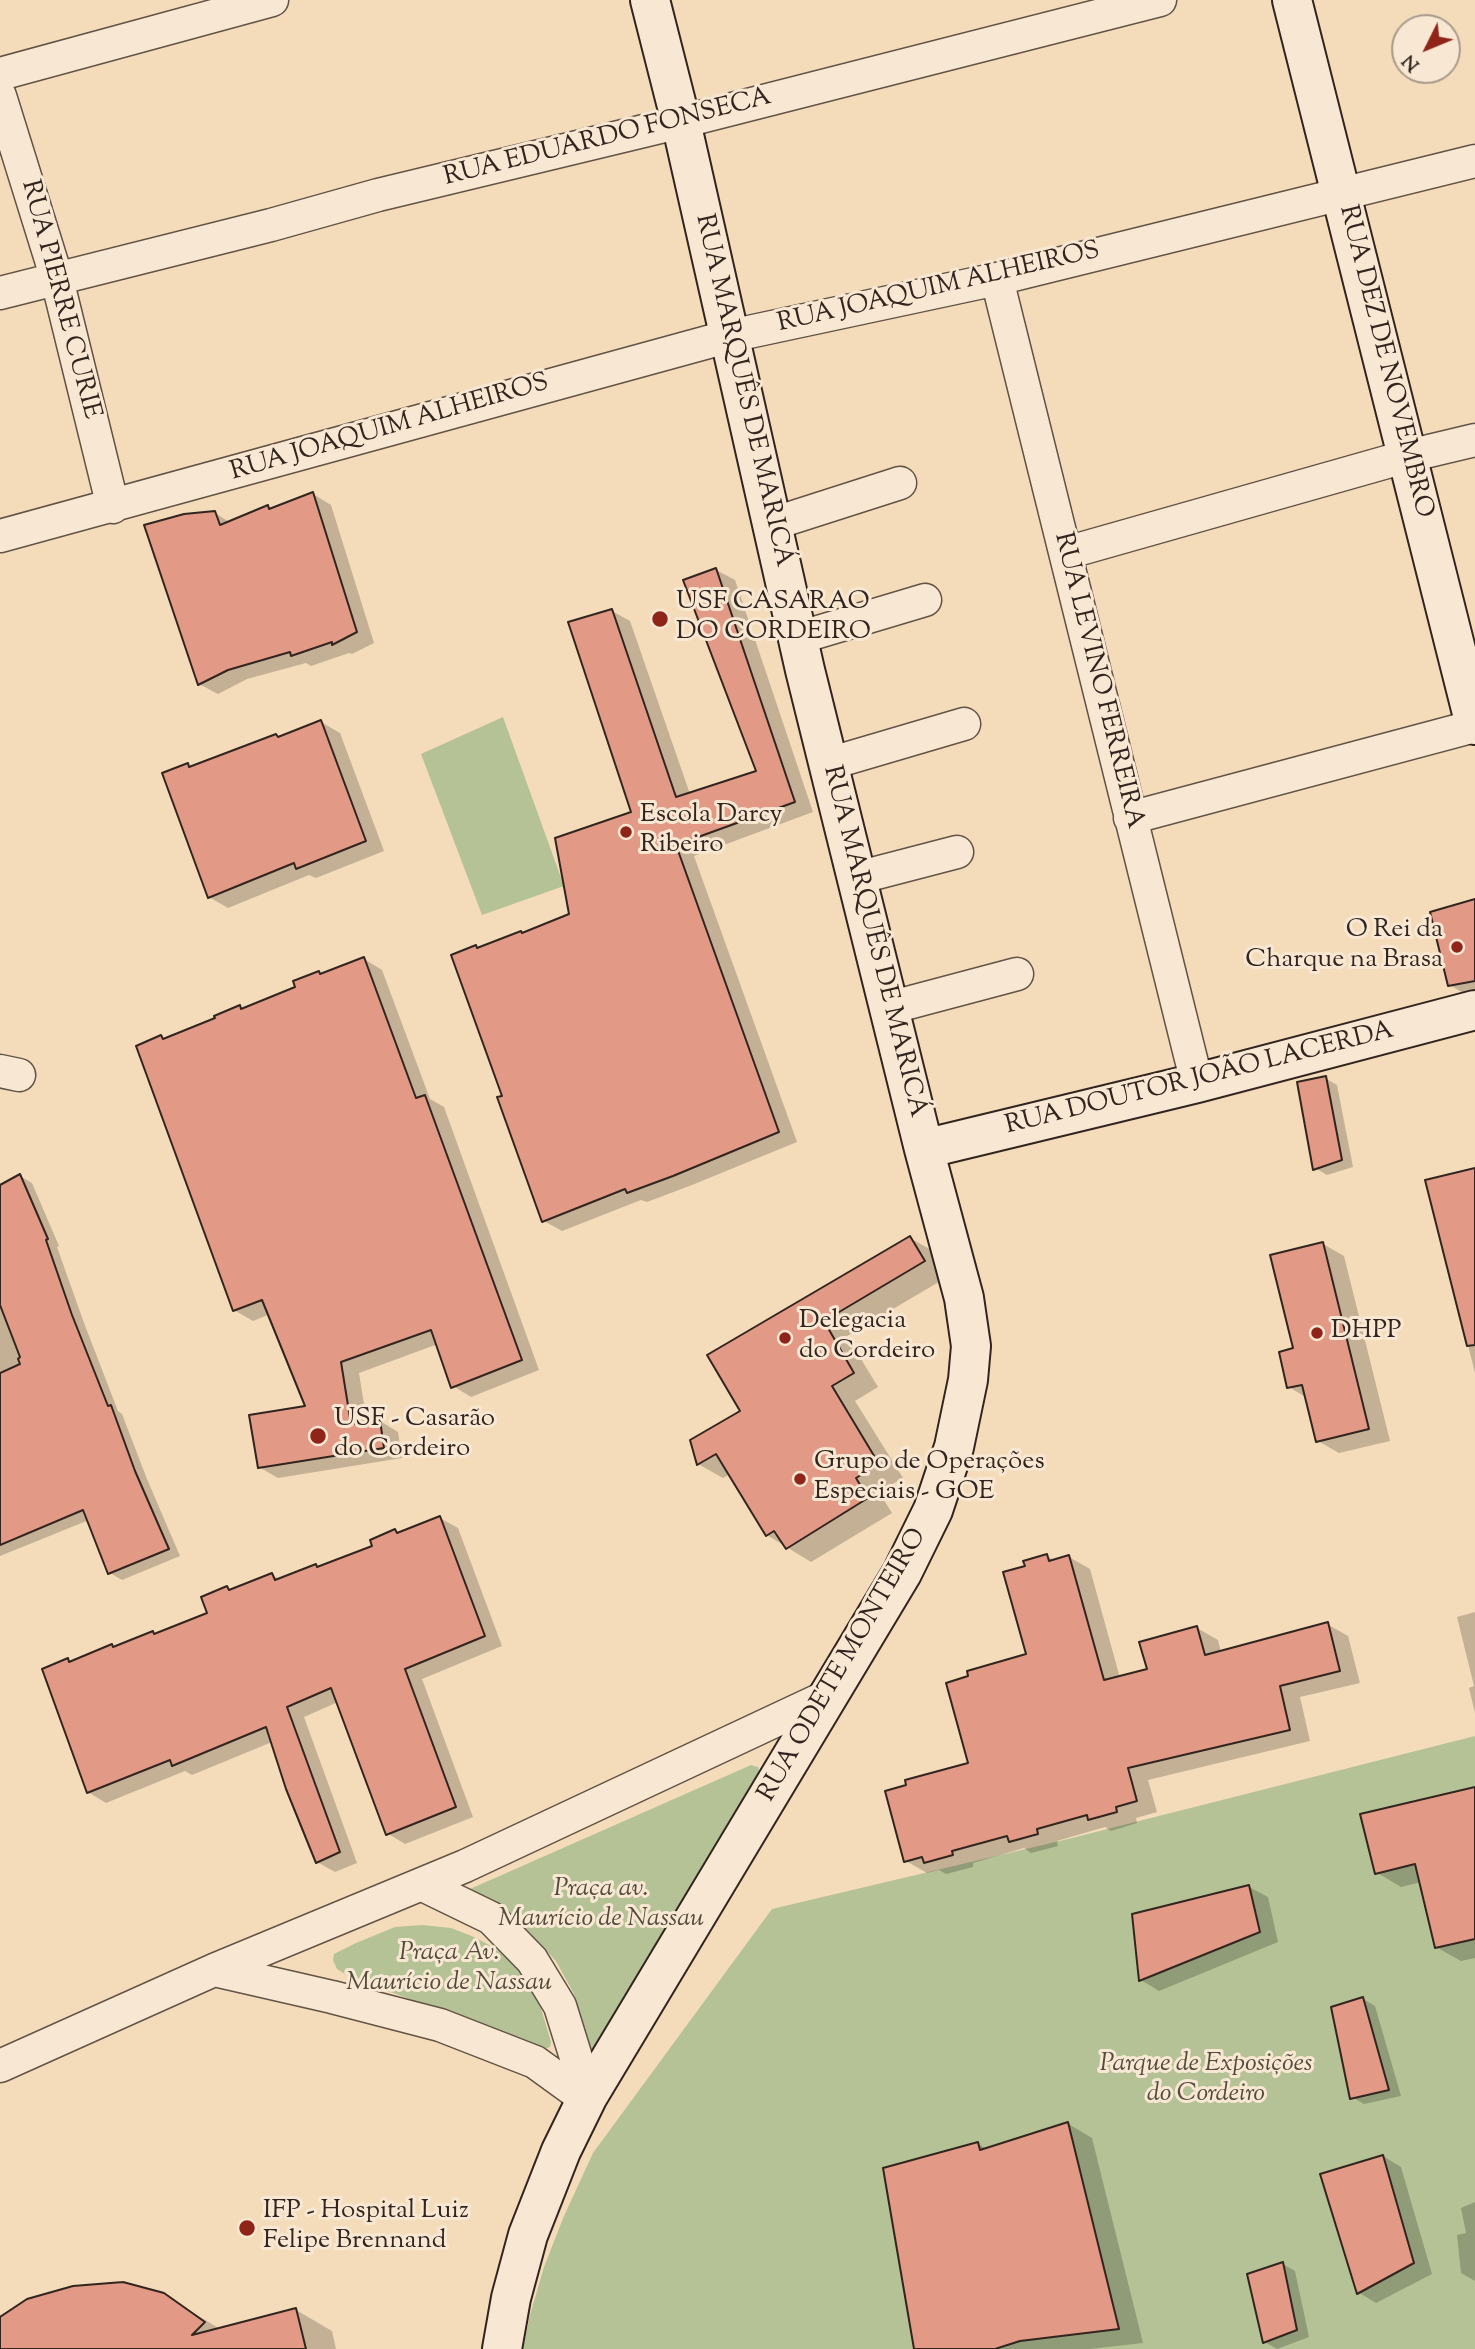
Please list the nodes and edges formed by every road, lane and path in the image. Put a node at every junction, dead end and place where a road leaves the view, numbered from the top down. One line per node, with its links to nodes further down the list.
1 (272, 0): 5 (street)
2 (650, 0): 7 (main road, RUA MARQUÊS DE MARICÁ)
3 (1160, 0): 7 (street, RUA EDUARDO FONSECA)
4 (1293, 0): 9 (main road, RUA DEZ DE NOVEMBRO)
5 (0, 74)
6 (0, 96): 10 (street, RUA PIERRE CURIE)
7 (681, 122): 10 (street, RUA EDUARDO FONSECA); 13 (main road, RUA MARQUÊS DE MARICÁ)
8 (1475, 161): 9 (street, RUA JOAQUIM ALHEIROS)
9 (1342, 195): 11 (street, RUA JOAQUIM ALHEIROS); 15 (main road, RUA DEZ DE NOVEMBRO)
10 (57, 279): 12 (street, RUA EDUARDO FONSECA); 17 (street, RUA PIERRE CURIE)
11 (997, 279): 13 (street, RUA JOAQUIM ALHEIROS); 20 (street, RUA LEVINO FERREIRA)
12 (0, 293)
13 (730, 336): 17 (street, RUA JOAQUIM ALHEIROS); 18 (main road, RUA MARQUÊS DE MARICÁ)
14 (1475, 440): 15 (street)
15 (1408, 456): 20 (street); 24 (main road, RUA DEZ DE NOVEMBRO)
16 (900, 483): 18 (street)
17 (113, 507): 19 (street, RUA JOAQUIM ALHEIROS)
18 (772, 524): 22 (main road, RUA MARQUÊS DE MARICÁ)
19 (0, 536)
20 (1066, 553): 26 (street, RUA LEVINO FERREIRA)
21 (925, 600): 22 (street)
22 (798, 638): 25 (main road, RUA MARQUÊS DE MARICÁ)
23 (964, 724): 25 (street)
24 (1475, 725): 26 (street)
25 (828, 764): 28 (main road, RUA MARQUÊS DE MARICÁ)
26 (1130, 818): 32 (street, RUA LEVINO FERREIRA)
27 (957, 852): 28 (street)
28 (857, 878): 30 (main road, RUA MARQUÊS DE MARICÁ)
29 (1017, 974): 30 (street)
30 (889, 1008): 33 (main road, RUA MARQUÊS DE MARICÁ)
31 (1475, 1010): 32 (main road, RUA DOUTOR JOÃO LACERDA)
32 (1197, 1083): 33 (main road, RUA DOUTOR JOÃO LACERDA)
33 (924, 1149): 34 (main road, RUA ODETE MONTEIRO)
34 (830, 1695): 35 (street); 38 (main road, RUA ODETE MONTEIRO)
35 (423, 1885): 36 (street); 38 (street)
36 (214, 1970): 37 (street); 38 (street)
37 (0, 2066)
38 (587, 2097): 39 (main road, RUA ODETE MONTEIRO)
39 (502, 2349)

